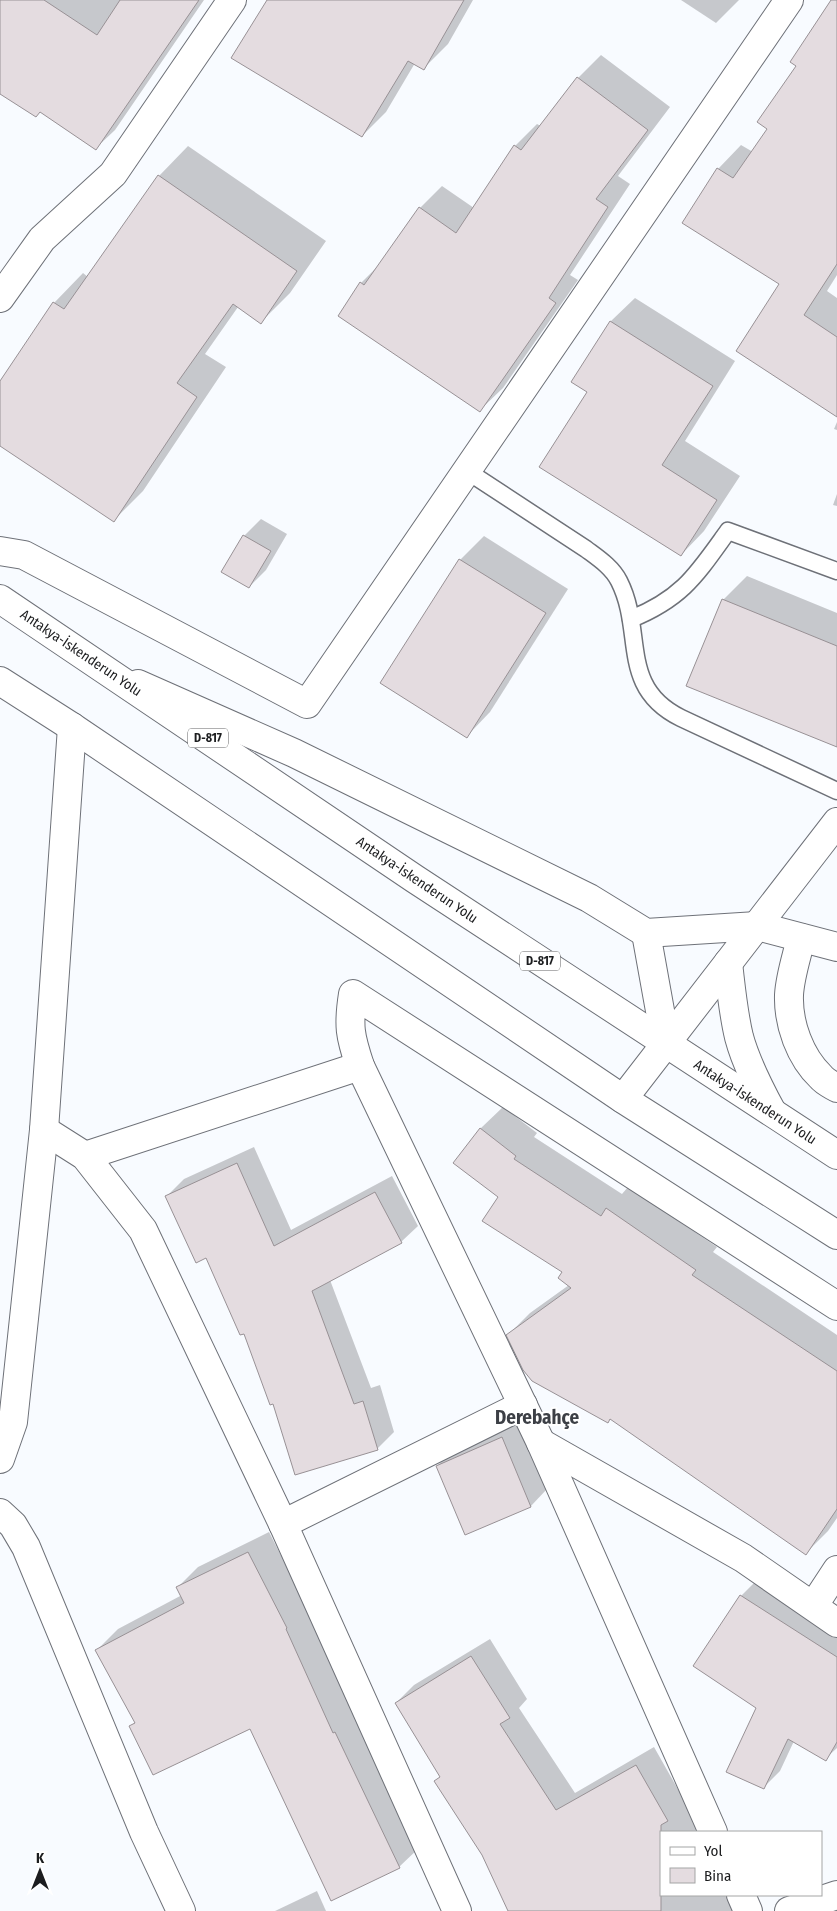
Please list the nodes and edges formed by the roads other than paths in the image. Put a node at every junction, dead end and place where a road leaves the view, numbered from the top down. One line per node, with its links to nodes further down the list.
1 (232, 0): 3 (main road)
2 (789, 0): 4 (main road)
3 (0, 298)
4 (467, 471): 5 (main road); 8 (lane)
5 (0, 551)
6 (837, 571): 8 (lane)
7 (0, 599): 9 (main road, Antakya-İskenderun Yolu / D-817)
8 (631, 619): 12 (lane)
9 (105, 669): 15 (main road); 19 (main road, Antakya-İskenderun Yolu / D-817)
10 (0, 681): 11 (main road)
11 (72, 727): 22 (main road); 24 (main road)
12 (837, 791)
13 (837, 822): 14 (main road)
14 (757, 926): 15 (main road); 16 (main road); 18 (main road)
15 (646, 933): 19 (main road)
16 (801, 938): 17 (main road); 21 (main road)
17 (837, 947)
18 (728, 963): 19 (main road); 23 (main road)
19 (666, 1044): 22 (main road); 23 (main road, Antakya-İskenderun Yolu / D-817)
20 (360, 1066): 26 (main road); 28 (main road); 29 (main road)
21 (837, 1088)
22 (623, 1099): 27 (main road)
23 (773, 1113): 25 (main road, Antakya-İskenderun Yolu / D-817)
24 (44, 1130): 26 (main road); 30 (main road)
25 (837, 1155)
26 (85, 1156): 34 (main road)
27 (837, 1235)
28 (837, 1306)
29 (523, 1405): 31 (main road); 34 (main road)
30 (6, 1419): 32 (main road)
31 (541, 1443): 36 (main road); 38 (main road)
32 (0, 1459)
33 (0, 1513): 41 (main road)
34 (283, 1524): 42 (main road)
35 (837, 1570): 36 (main road)
36 (814, 1605): 37 (main road)
37 (837, 1623)
38 (713, 1831)
39 (837, 1895): 44 (main road)
40 (740, 1896): 43 (main road)
41 (181, 1911)
42 (457, 1911)
43 (748, 1911)
44 (788, 1911)

